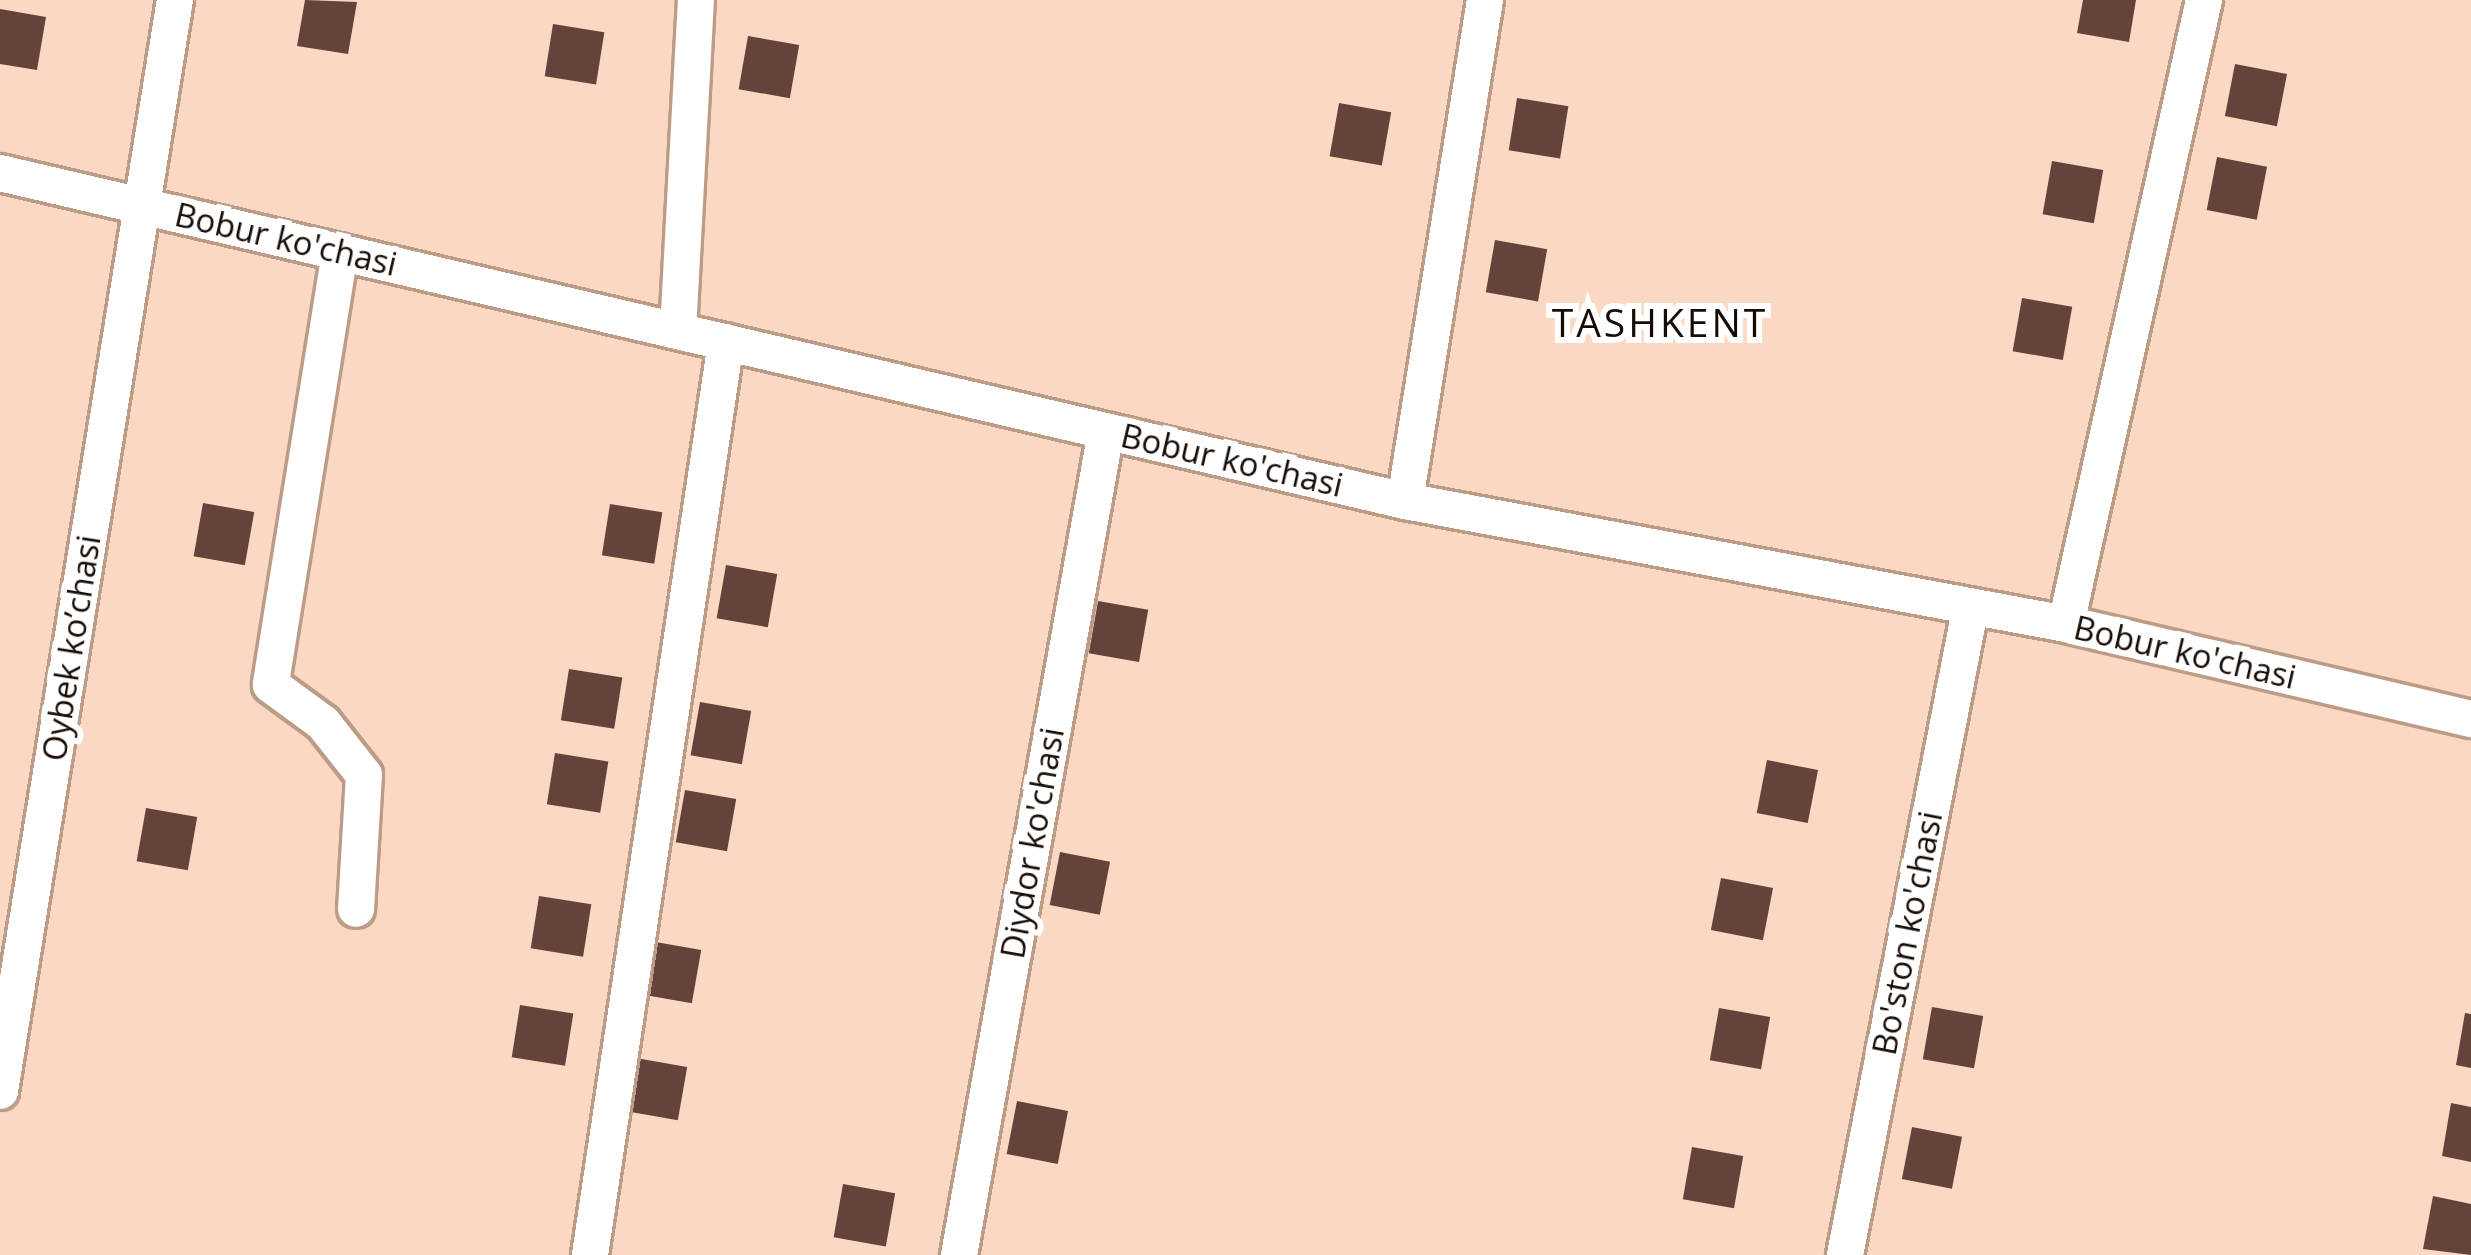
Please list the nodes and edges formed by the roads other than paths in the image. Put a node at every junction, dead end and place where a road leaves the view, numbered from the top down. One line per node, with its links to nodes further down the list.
1 (175, 0): 6 (street, Oybek ko’chasi)
2 (696, 0): 8 (street)
3 (1485, 0): 11 (street)
4 (2204, 0): 13 (street)
5 (0, 173): 6 (street, Bobur ko'chasi)
6 (143, 206): 7 (street, Bobur ko'chasi); 16 (street, Oybek ko’chasi)
7 (340, 252): 8 (street, Bobur ko'chasi); 15 (street)
8 (678, 331): 9 (street, Bobur ko'chasi)
9 (725, 342): 10 (street, Bobur ko'chasi); 17 (street)
10 (1106, 431): 11 (street, Bobur ko'chasi); 18 (street, Diydor ko'chasi)
11 (1405, 501): 12 (street, Bobur ko'chasi)
12 (1970, 610): 13 (street, Bobur ko'chasi); 19 (street, Bo'ston ko'chasi)
13 (2066, 624): 14 (street, Bobur ko'chasi)
14 (2471, 718)
15 (356, 909)
16 (0, 1091)
17 (590, 1255)
18 (959, 1255)
19 (1845, 1255)

